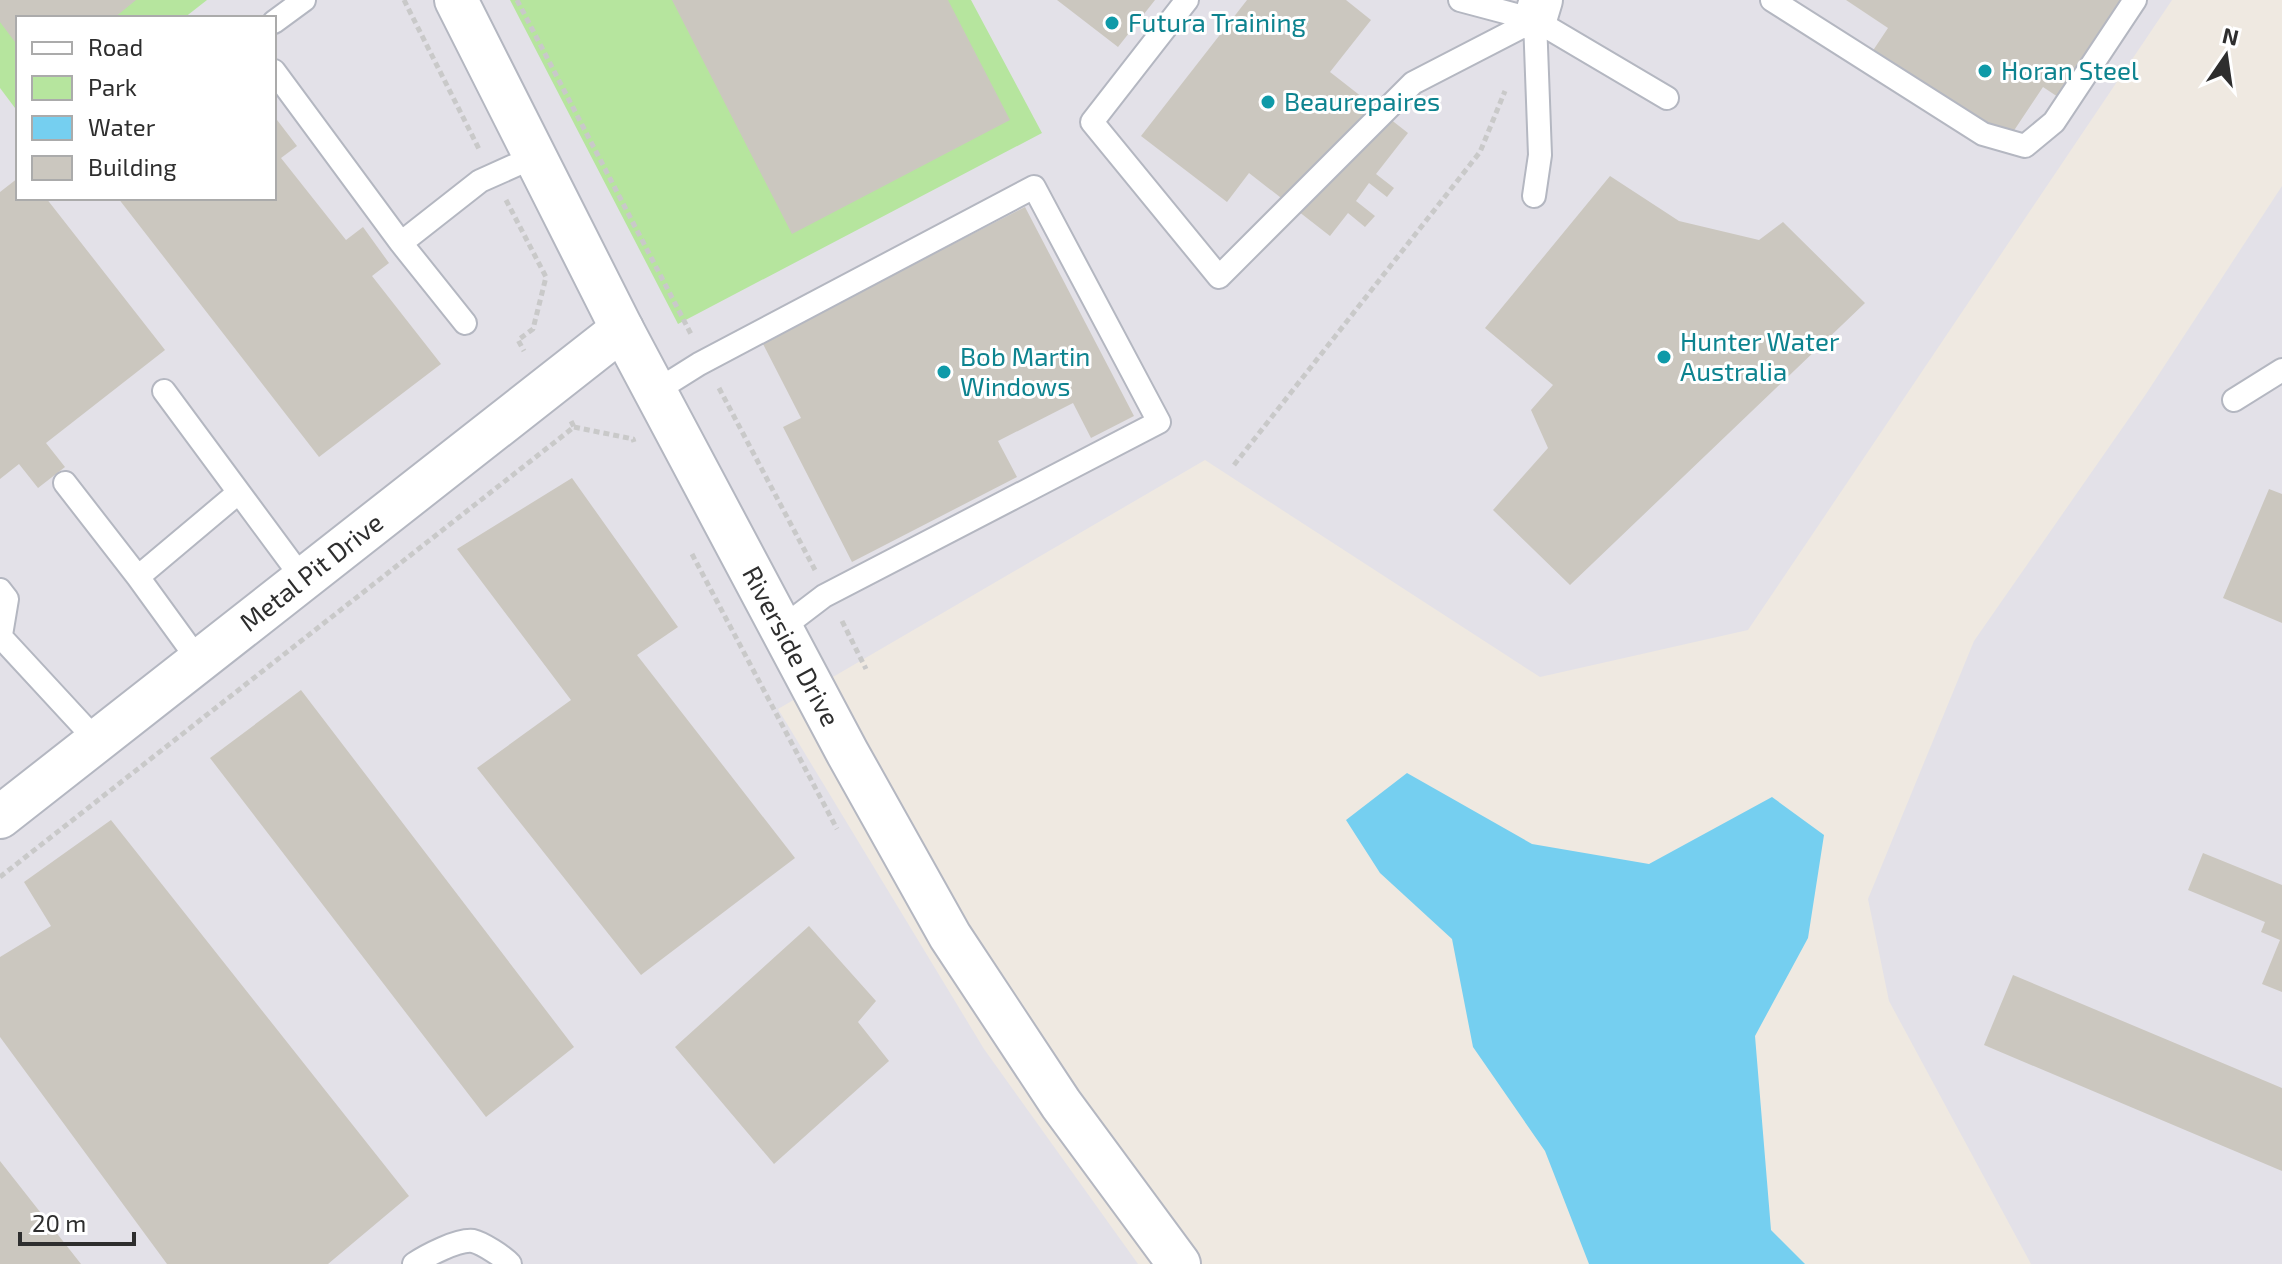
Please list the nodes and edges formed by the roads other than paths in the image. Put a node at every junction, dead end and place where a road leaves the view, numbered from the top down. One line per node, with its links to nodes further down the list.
1 (304, 0): 8 (lane)
2 (456, 0): 11 (street, Riverside Drive)
3 (1187, 0): 7 (lane)
4 (1460, 0): 7 (lane)
5 (1772, 0): 6 (lane)
6 (2135, 0)
7 (1538, 10): 10 (lane); 12 (lane)
8 (276, 21)
9 (276, 74): 13 (lane)
10 (1667, 98)
11 (536, 156): 13 (lane); 15 (street, Riverside Drive)
12 (1534, 196)
13 (401, 243): 14 (lane)
14 (465, 323)
15 (622, 329): 18 (street, Riverside Drive); 23 (street, Metal Pit Drive)
16 (2282, 370): 19 (lane)
17 (164, 391): 21 (lane)
18 (656, 391): 25 (street, Riverside Drive); 25 (lane)
19 (2234, 400)
20 (65, 483): 22 (lane)
21 (238, 493): 22 (lane); 23 (lane)
22 (138, 577): 27 (lane)
23 (303, 579): 27 (street, Metal Pit Drive)
24 (0, 590): 26 (lane)
25 (782, 628): 30 (street, Riverside Drive)
26 (0, 636): 28 (lane)
27 (199, 661): 28 (street, Metal Pit Drive)
28 (97, 741): 29 (street, Metal Pit Drive)
29 (0, 817)
30 (1179, 1263)
31 (414, 1264): 32 (lane)
32 (510, 1264)

